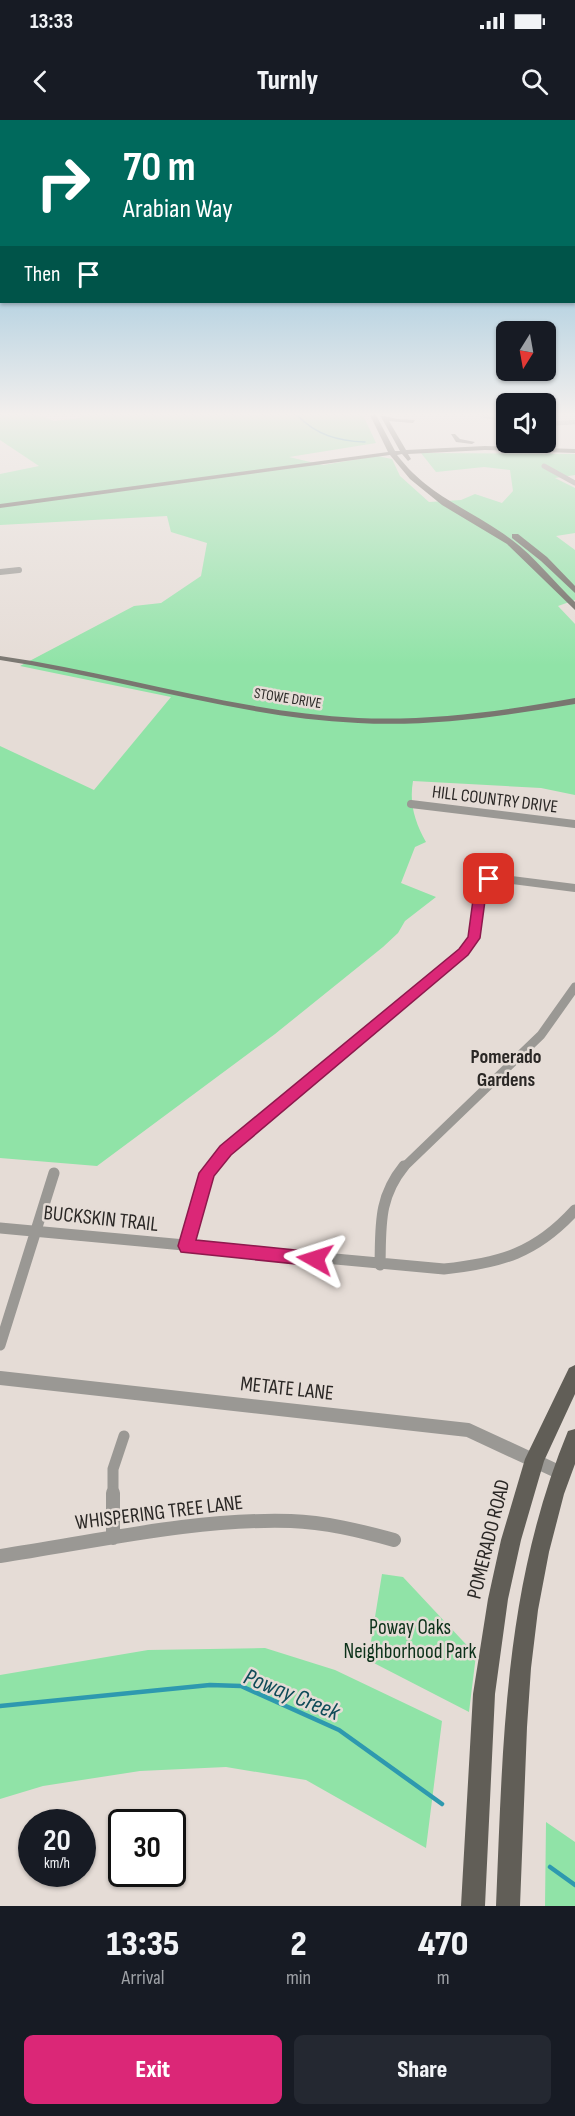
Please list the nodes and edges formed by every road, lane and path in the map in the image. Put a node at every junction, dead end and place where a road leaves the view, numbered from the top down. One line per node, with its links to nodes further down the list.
1 (20, 498): 5 (main road)
2 (53, 498): 6 (main road)
3 (441, 498): 10 (main road)
4 (454, 498): 9 (main road)
5 (0, 501)
6 (0, 506)
7 (19, 570): 8 (street)
8 (0, 572)
9 (575, 591)
10 (575, 607)
11 (0, 658): 12 (main road, STOWE DRIVE)
12 (575, 701)
13 (411, 804): 14 (street, HILL COUNTRY DRIVE)
14 (575, 824)
15 (575, 888): 21 (street)
16 (575, 987): 22 (street)
17 (54, 1173): 20 (street)
18 (575, 1210): 22 (street, BUCKSKIN TRAIL)
19 (0, 1228): 20 (street, BUCKSKIN TRAIL)
20 (35, 1231): 21 (street, BUCKSKIN TRAIL); 23 (street)
21 (186, 1246): 22 (street, BUCKSKIN TRAIL)
22 (380, 1265)
23 (0, 1345)
24 (575, 1374): 28 (main road, POMERADO ROAD)
25 (0, 1378): 28 (street, METATE LANE)
26 (124, 1436): 30 (street)
27 (575, 1438): 29 (main road)
28 (535, 1459): 29 (street, METATE LANE); 33 (main road, POMERADO ROAD)
29 (561, 1473): 34 (main road)
30 (113, 1538): 31 (street, WHISPERING TREE LANE); 32 (street, WHISPERING TREE LANE)
31 (394, 1540)
32 (0, 1556)
33 (473, 1906)
34 (508, 1906)

